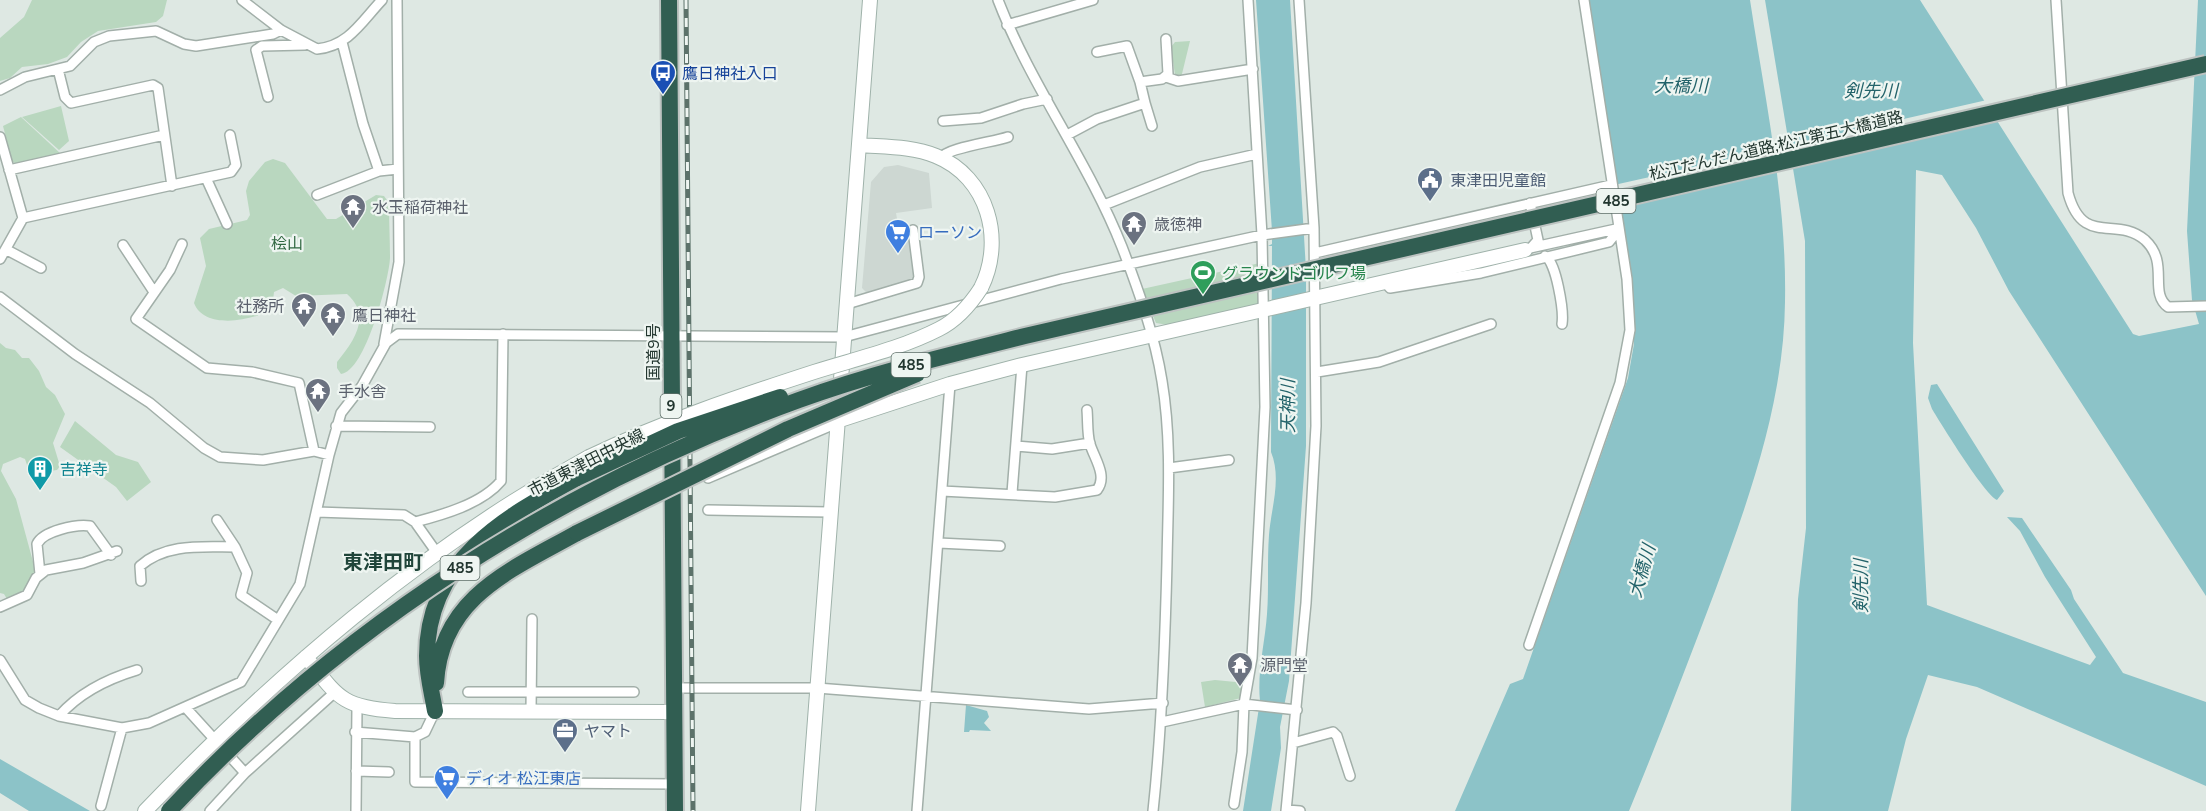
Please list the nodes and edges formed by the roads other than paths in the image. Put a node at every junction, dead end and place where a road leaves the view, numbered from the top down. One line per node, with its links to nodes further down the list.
1 (382, 0): 15 (street)
2 (397, 0): 37 (street)
3 (669, 0): 71 (highway, 国道9号 / 9)
4 (870, 0): 34 (street)
5 (998, 0): 12 (street)
6 (1093, 0): 12 (street)
7 (1248, 0): 20 (street)
8 (1299, 0): 48 (street)
9 (1584, 0): 41 (street)
10 (2056, 0): 66 (street)
11 (246, 1): 13 (street)
12 (1007, 25): 25 (street)
13 (281, 30): 16 (street); 19 (street)
14 (1166, 39): 21 (street)
15 (342, 42): 16 (street); 39 (street)
16 (307, 45): 24 (street)
17 (1097, 52): 22 (street)
18 (2206, 64): 73 (highway, 松江だんだん道路;松江第五大橋道路 / 485, bridge)
19 (58, 69): 23 (street); 29 (street)
20 (1253, 69): 21 (street); 35 (street)
21 (1166, 77): 22 (street)
22 (1140, 82): 26 (street)
23 (0, 90)
24 (268, 97)
25 (1047, 99): 27 (street); 31 (street)
26 (1145, 103): 28 (street); 31 (street)
27 (943, 121)
28 (1152, 126)
29 (164, 135): 38 (street); 42 (street)
30 (230, 135): 40 (street)
31 (1067, 135): 45 (street)
32 (0, 137): 38 (street)
33 (1008, 137): 36 (street)
34 (858, 145): 36 (street, 市道東津田中央線); 65 (street)
35 (1257, 154): 45 (street); 51 (street)
36 (941, 158): 101 (street, 市道東津田中央線, bridge)
37 (398, 169): 39 (street); 75 (street)
38 (9, 170): 46 (street)
39 (379, 171): 43 (street)
40 (206, 178): 42 (street); 47 (street)
41 (1611, 185): 44 (street); 49 (street)
42 (172, 186): 46 (street)
43 (317, 195)
44 (1530, 203): 54 (street); 56 (street)
45 (1104, 205): 59 (street)
46 (23, 218): 55 (street)
47 (227, 224)
48 (1311, 229): 51 (street); 56 (street)
49 (1616, 229): 54 (street); 57 (street); 107 (street)
50 (913, 230): 65 (street)
51 (1264, 235): 59 (street); 67 (street)
52 (182, 244): 62 (street)
53 (123, 245): 62 (street)
54 (1528, 249): 61 (street)
55 (7, 250): 58 (street); 60 (street)
56 (1315, 253): 64 (street)
57 (1545, 256): 61 (street); 69 (street)
58 (0, 259)
59 (1128, 265): 72 (street); 74 (street)
60 (41, 268)
61 (1385, 282): 64 (street)
62 (154, 292): 86 (street)
63 (0, 297): 86 (street)
64 (1314, 299): 67 (street); 77 (street)
65 (847, 304): 74 (street)
66 (2206, 306)
67 (1266, 310): 72 (street); 120 (street)
68 (1491, 324): 77 (street)
69 (1562, 324)
70 (503, 334): 71 (street); 75 (street); 97 (street)
71 (671, 334): 74 (street); 111 (highway, 国道9号 / 9)
72 (1151, 335): 76 (street); 89 (street)
73 (1025, 336): 79 (highway, 松江だんだん道路;松江第五大橋道路 / 485, bridge); 124 (highway, bridge)
74 (844, 337): 81 (street)
75 (384, 346): 82 (street)
76 (1022, 365): 78 (street); 85 (street)
77 (1317, 372): 123 (street)
78 (950, 384): 81 (street); 91 (street)
79 (799, 400): 124 (highway, bridge); 144 (highway, 松江だんだん道路;松江第五大橋道路 / 485, bridge)
80 (1087, 410): 84 (street)
81 (837, 422): 90 (street); 95 (street)
82 (336, 426): 83 (street); 87 (street)
83 (430, 427)
84 (1090, 443): 85 (street); 92 (street)
85 (1016, 446): 92 (street)
86 (314, 451): 87 (street)
87 (328, 454): 94 (street)
88 (1229, 460): 89 (street)
89 (1169, 468): 119 (street)
90 (708, 478)
91 (942, 491): 92 (street); 98 (street)
92 (1012, 493)
93 (708, 510): 95 (street)
94 (317, 512): 97 (street); 106 (street)
95 (830, 512): 112 (street)
96 (217, 520): 99 (street)
97 (415, 522): 101 (street)
98 (939, 543): 100 (street); 118 (street)
99 (235, 546): 103 (street); 106 (street)
100 (1000, 546)
101 (437, 553): 108 (street, 市道東津田中央線)
102 (40, 574): 102 (street); 104 (street)
103 (141, 581)
104 (0, 607)
105 (532, 619): 114 (street)
106 (278, 620): 122 (street)
107 (1529, 645)
108 (306, 657): 117 (street); 133 (street, 市道東津田中央線)
109 (0, 660): 128 (street)
110 (136, 670): 128 (street)
111 (673, 688): 112 (street); 127 (highway, 国道9号 / 9)
112 (817, 688): 118 (street); 148 (street)
113 (468, 692): 114 (street)
114 (531, 692): 115 (street); 125 (street)
115 (570, 692): 116 (street); 126 (street)
116 (634, 692)
117 (334, 693): 121 (street); 137 (street)
118 (927, 696): 119 (street); 149 (street)
119 (1163, 703): 129 (street)
120 (1246, 704): 123 (street); 129 (street); 140 (street)
121 (357, 707): 124 (street); 131 (street)
122 (186, 708): 130 (street); 133 (street)
123 (1296, 710): 134 (street)
124 (435, 711): 125 (street); 132 (street)
125 (531, 711): 126 (street)
126 (570, 712): 127 (street)
127 (673, 712): 139 (highway, 国道9号 / 9)
128 (59, 716): 130 (street)
129 (1162, 722): 150 (street)
130 (122, 728): 141 (street)
131 (355, 732): 132 (street); 135 (street)
132 (415, 737): 139 (street)
133 (213, 740): 137 (street); 143 (street, 市道東津田中央線)
134 (1293, 743): 138 (street); 142 (street)
135 (356, 771): 136 (street); 146 (street)
136 (389, 772)
137 (245, 773): 145 (street)
138 (1350, 776)
139 (675, 784): 147 (highway, 国道9号 / 9)
140 (1234, 804)
141 (100, 806)
142 (1286, 810): 151 (street)
143 (145, 811)
144 (169, 811)
145 (210, 811)
146 (356, 811)
147 (675, 811)
148 (808, 811)
149 (917, 811)
150 (1153, 811)
151 (1300, 811)

